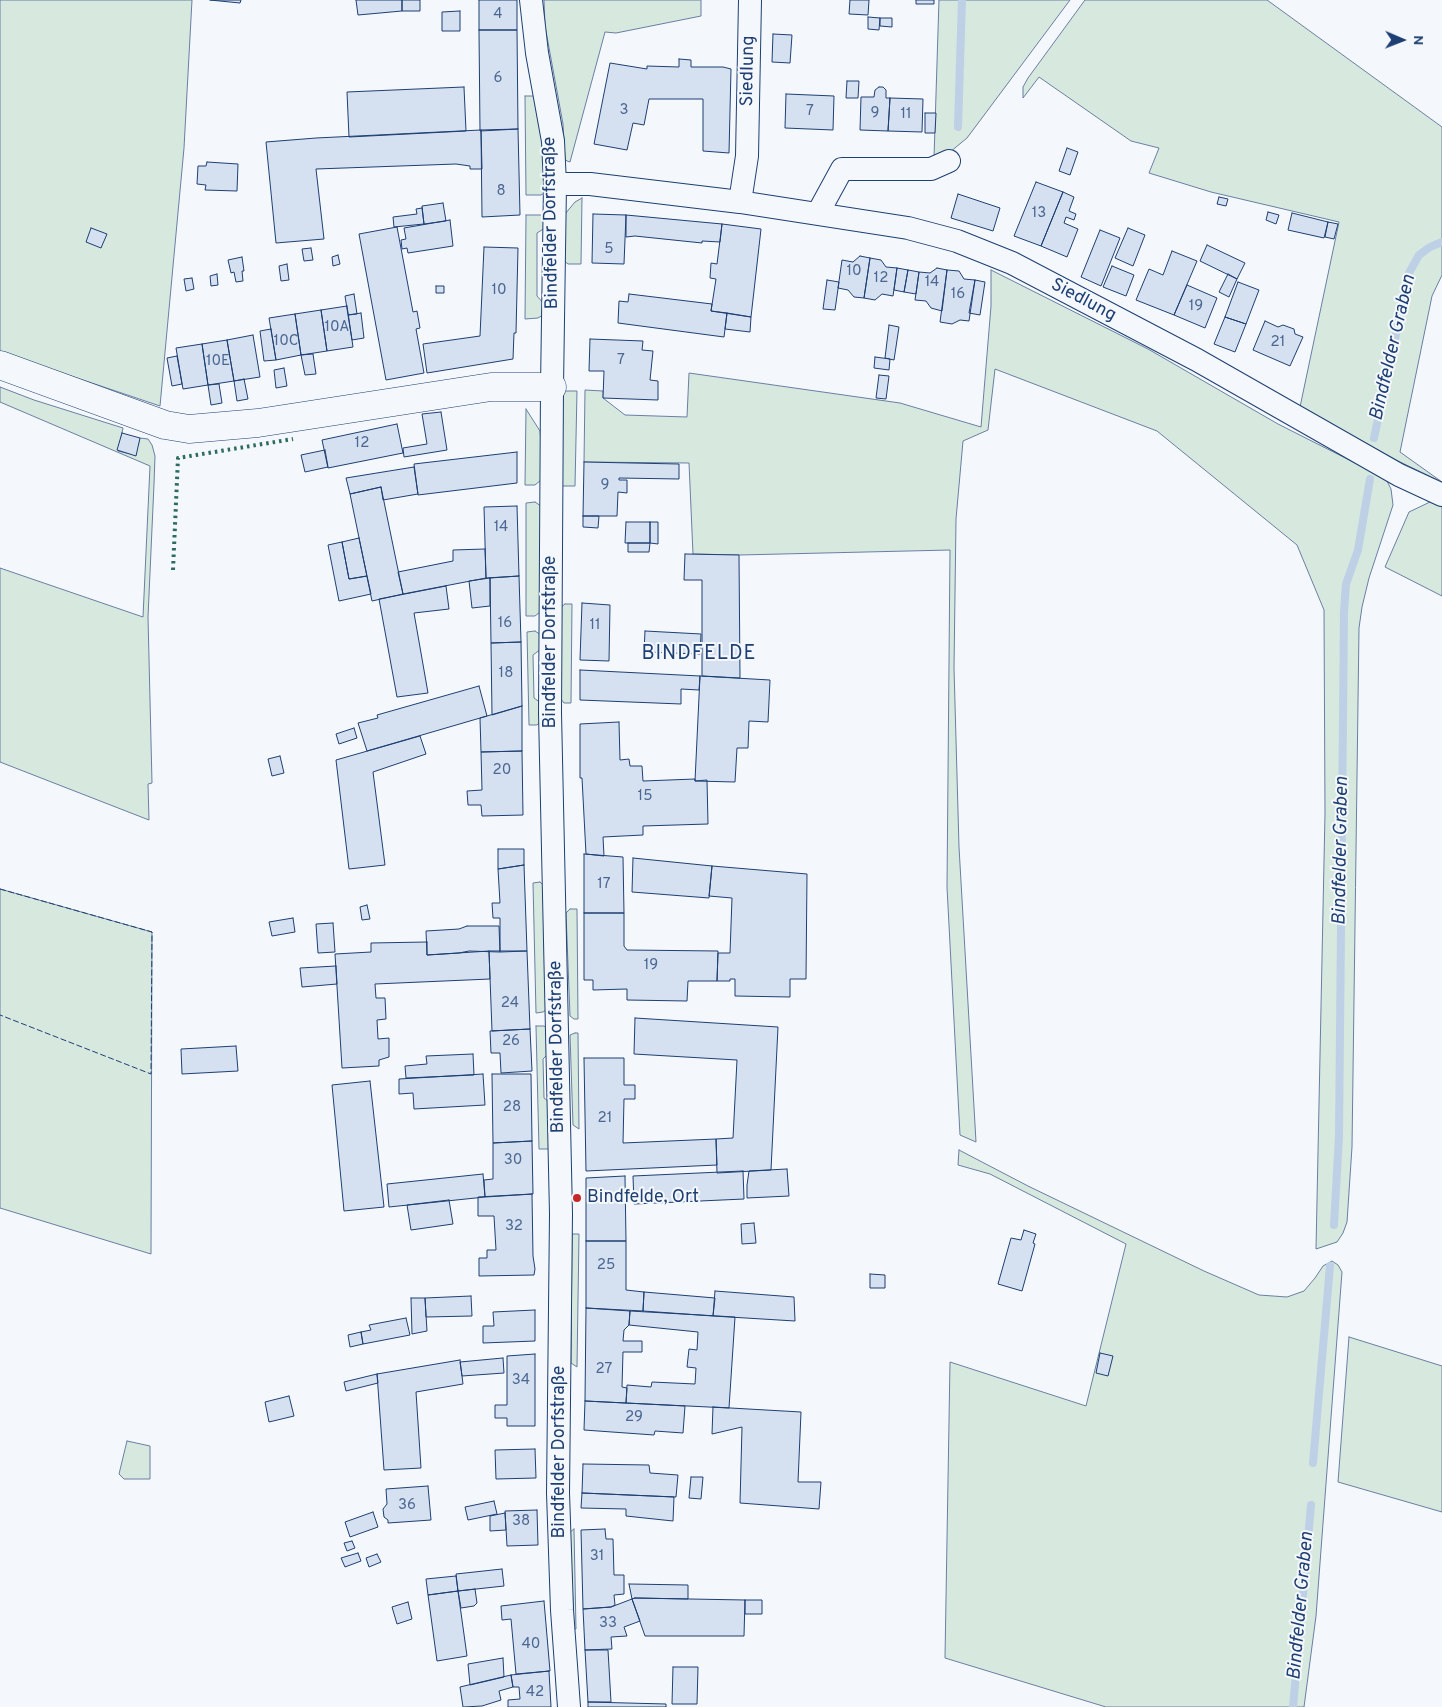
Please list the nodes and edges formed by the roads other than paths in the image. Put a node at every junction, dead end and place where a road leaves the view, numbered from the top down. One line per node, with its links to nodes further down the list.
1 (531, 0): 4 (street, Bindfelder Dorfstraße)
2 (750, 0): 5 (street, Siedlung)
3 (949, 160): 6 (street)
4 (555, 184): 5 (street, Siedlung); 8 (street, Bindfelder Dorfstraße)
5 (740, 202): 6 (street, Siedlung)
6 (818, 213): 9 (street, Siedlung)
7 (0, 365): 8 (street)
8 (552, 387): 10 (street, Bindfelder Dorfstraße)
9 (1442, 495)
10 (569, 1707)

